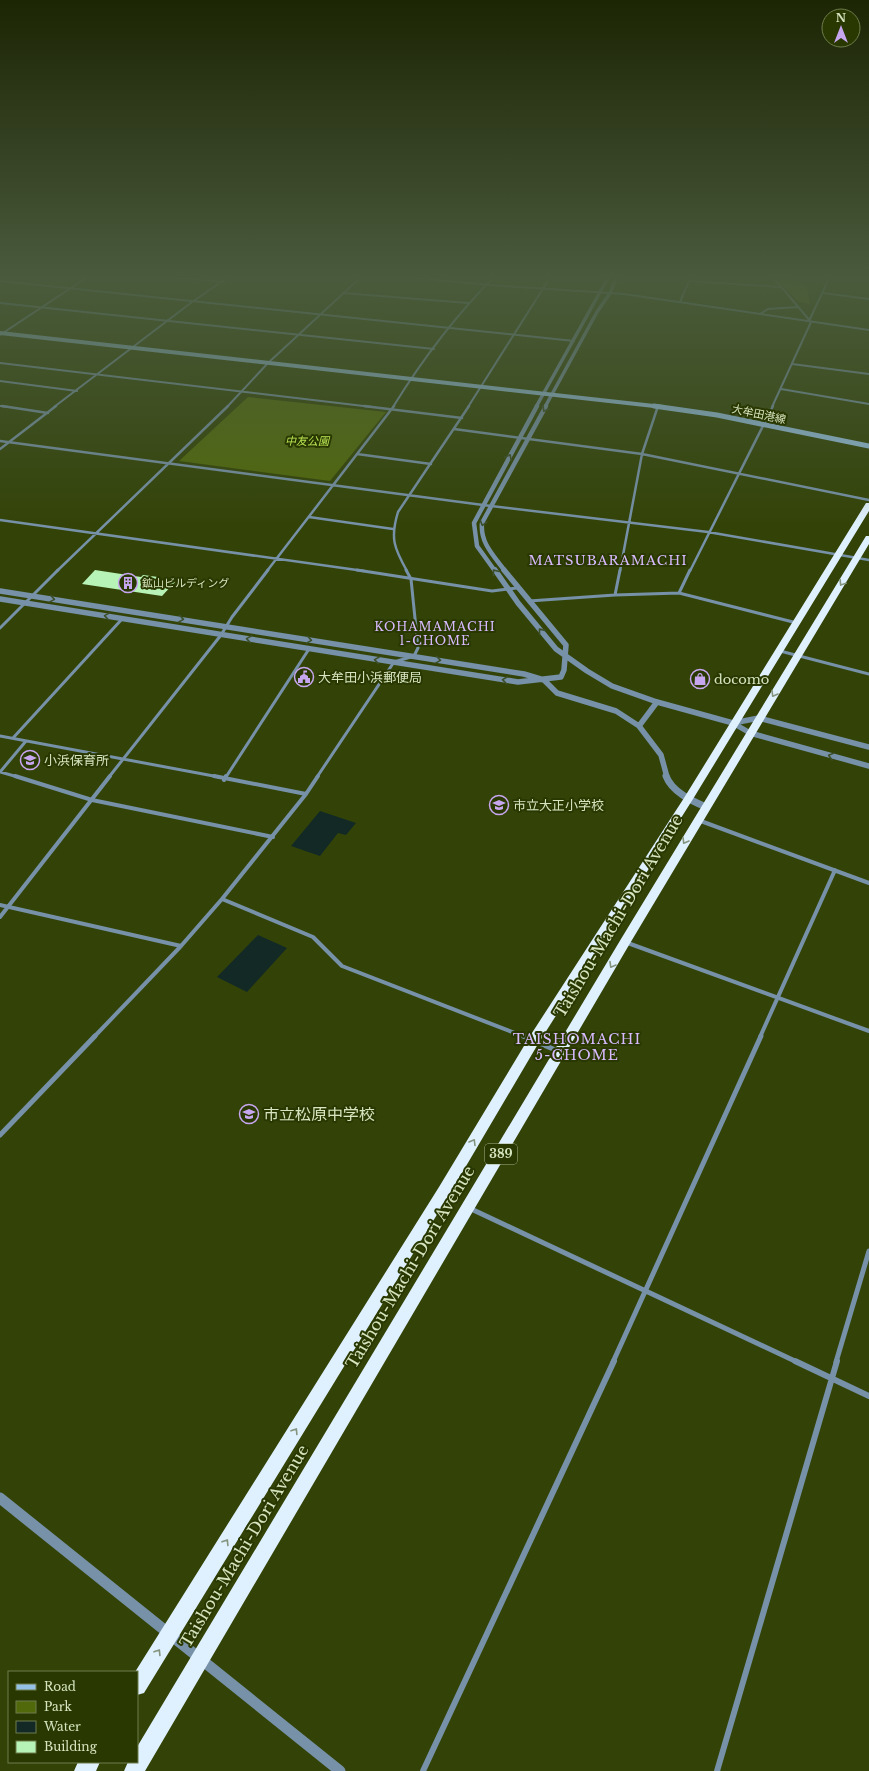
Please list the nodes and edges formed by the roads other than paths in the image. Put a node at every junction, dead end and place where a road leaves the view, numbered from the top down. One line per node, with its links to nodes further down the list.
1 (118, 359): 15 (street)
2 (229, 359): 10 (main road, 大牟田港線)
3 (273, 359): 10 (street)
4 (426, 359): 16 (street)
5 (499, 359): 18 (street)
6 (564, 359): 22 (street)
7 (572, 359): 23 (street)
8 (794, 359): 11 (street)
9 (0, 363): 15 (street)
10 (268, 363): 16 (main road, 大牟田港線); 21 (street)
11 (792, 364): 13 (street); 19 (street)
12 (869, 370): 13 (street)
13 (865, 374): 14 (street)
14 (869, 374)
15 (96, 375): 20 (street); 21 (street)
16 (411, 378): 18 (main road, 大牟田港線); 27 (street)
17 (0, 381): 20 (street)
18 (482, 387): 22 (main road, 大牟田港線); 29 (street)
19 (781, 389): 24 (street); 30 (street)
20 (77, 390): 28 (street)
21 (243, 392): 27 (street); 40 (street)
22 (544, 393): 23 (main road, 大牟田港線); 32 (street)
23 (553, 394): 26 (main road, 大牟田港線); 33 (street, one-way to 33)
24 (869, 404)
25 (0, 406): 28 (street)
26 (658, 406): 30 (main road, 大牟田港線); 39 (street)
27 (392, 409): 29 (street); 38 (street)
28 (48, 413): 35 (street)
29 (462, 418): 31 (street)
30 (764, 424): 36 (main road, 大牟田港線); 42 (street)
31 (454, 430): 32 (street); 41 (street)
32 (519, 438): 33 (street); 46 (street, one-way to 32)
33 (528, 439): 39 (street); 48 (street)
34 (0, 441): 35 (street)
35 (9, 442): 37 (street); 40 (street)
36 (869, 446)
37 (0, 450)
38 (357, 454): 41 (street); 43 (street)
39 (642, 454): 42 (street); 51 (street)
40 (170, 463): 43 (street); 53 (street)
41 (430, 464): 44 (street)
42 (739, 474): 45 (street); 54 (street)
43 (333, 485): 44 (street); 49 (street)
44 (410, 495): 46 (street); 52 (street)
45 (869, 500)
46 (483, 505): 48 (street); 61 (street, one-way to 46)
47 (869, 505): 56 (highway, Taishou-Machi-Dori Avenue / 389)
48 (491, 506): 51 (street); 60 (street, one-way to 60)
49 (309, 517): 52 (street); 57 (street)
50 (0, 520): 53 (street)
51 (627, 523): 54 (street); 64 (street)
52 (393, 529): 59 (street)
53 (96, 532): 57 (street); 65 (street)
54 (708, 532): 56 (street); 63 (street)
55 (869, 538): 58 (highway, Taishou-Machi-Dori Avenue / 389)
56 (839, 554): 58 (street); 70 (highway, Taishou-Machi-Dori Avenue / 389)
57 (277, 558): 59 (street); 71 (street)
58 (863, 558): 78 (highway, Taishou-Machi-Dori Avenue / 389, one-way to 78)
59 (411, 579): 61 (street); 76 (street)
60 (517, 588): 61 (street); 67 (street)
61 (509, 590): 77 (street, one-way to 61)
62 (0, 591): 65 (street)
63 (679, 593): 64 (street); 70 (street)
64 (615, 595): 67 (street)
65 (33, 596): 68 (street); 71 (street, one-way to 71)
66 (0, 599): 68 (street)
67 (527, 601): 77 (street)
68 (26, 603): 69 (street, one-way to 68); 72 (street)
69 (122, 619): 73 (street); 88 (street)
70 (797, 623): 75 (highway, Taishou-Machi-Dori Avenue / 389)
71 (226, 626): 73 (street); 76 (street, one-way to 76)
72 (0, 628)
73 (221, 635): 74 (street, one-way to 73); 91 (street)
74 (309, 649): 79 (street, one-way to 74); 94 (street)
75 (780, 651): 78 (street); 84 (highway, Taishou-Machi-Dori Avenue / 389)
76 (414, 656): 79 (street); 81 (street, one-way to 81)
77 (566, 656): 81 (street); 82 (street)
78 (797, 656): 80 (street); 83 (highway, Taishou-Machi-Dori Avenue / 389, one-way to 83)
79 (394, 662): 81 (street, one-way to 79); 95 (street)
80 (869, 674)
81 (544, 680): 85 (street)
82 (657, 702): 84 (street); 85 (street)
83 (759, 718): 84 (street); 86 (highway, Taishou-Machi-Dori Avenue / 389); 90 (street)
84 (733, 723): 86 (street); 96 (highway, Taishou-Machi-Dori Avenue / 389)
85 (639, 726): 96 (street)
86 (750, 733): 92 (street, one-way to 86); 98 (highway, Taishou-Machi-Dori Avenue / 389)
87 (0, 736): 88 (street)
88 (13, 738): 89 (street)
89 (26, 741): 91 (street); 93 (street)
90 (869, 747)
91 (126, 758): 94 (street); 97 (street)
92 (869, 766)
93 (0, 772): 97 (street)
94 (224, 780): 95 (street)
95 (306, 794): 100 (street)
96 (688, 799): 98 (street); 111 (highway, Taishou-Machi-Dori Avenue / 389)
97 (92, 800): 100 (street); 105 (street)
98 (706, 807): 99 (highway, Taishou-Machi-Dori Avenue / 389)
99 (698, 820): 101 (street); 107 (highway, Taishou-Machi-Dori Avenue / 389, one-way to 107)
100 (273, 837): 103 (street)
101 (835, 870): 102 (street); 109 (street)
102 (869, 883)
103 (222, 900): 108 (street); 111 (street)
104 (0, 905): 105 (street)
105 (8, 906): 106 (street); 108 (street)
106 (0, 917)
107 (625, 942): 109 (street); 112 (highway, Taishou-Machi-Dori Avenue / 389, one-way to 112)
108 (181, 946): 113 (street)
109 (779, 998): 110 (street); 116 (street)
110 (869, 1031)
111 (534, 1040): 112 (street); 120 (highway, Taishou-Machi-Dori Avenue / 389, one-way to 111)
112 (560, 1052): 114 (highway, Taishou-Machi-Dori Avenue / 389)
113 (0, 1135)
114 (469, 1208): 116 (street); 121 (highway, Taishou-Machi-Dori Avenue / 389)
115 (869, 1251): 117 (street)
116 (646, 1292): 117 (street); 125 (street)
117 (832, 1379): 118 (street); 126 (street)
118 (869, 1396)
119 (0, 1498): 120 (street)
120 (169, 1634): 121 (street); 122 (highway, Taishou-Machi-Dori Avenue / 389, one-way to 120)
121 (200, 1660): 123 (highway, Taishou-Machi-Dori Avenue / 389); 124 (street)
122 (138, 1684)
123 (134, 1771)
124 (340, 1771)
125 (423, 1771)
126 (717, 1771)

